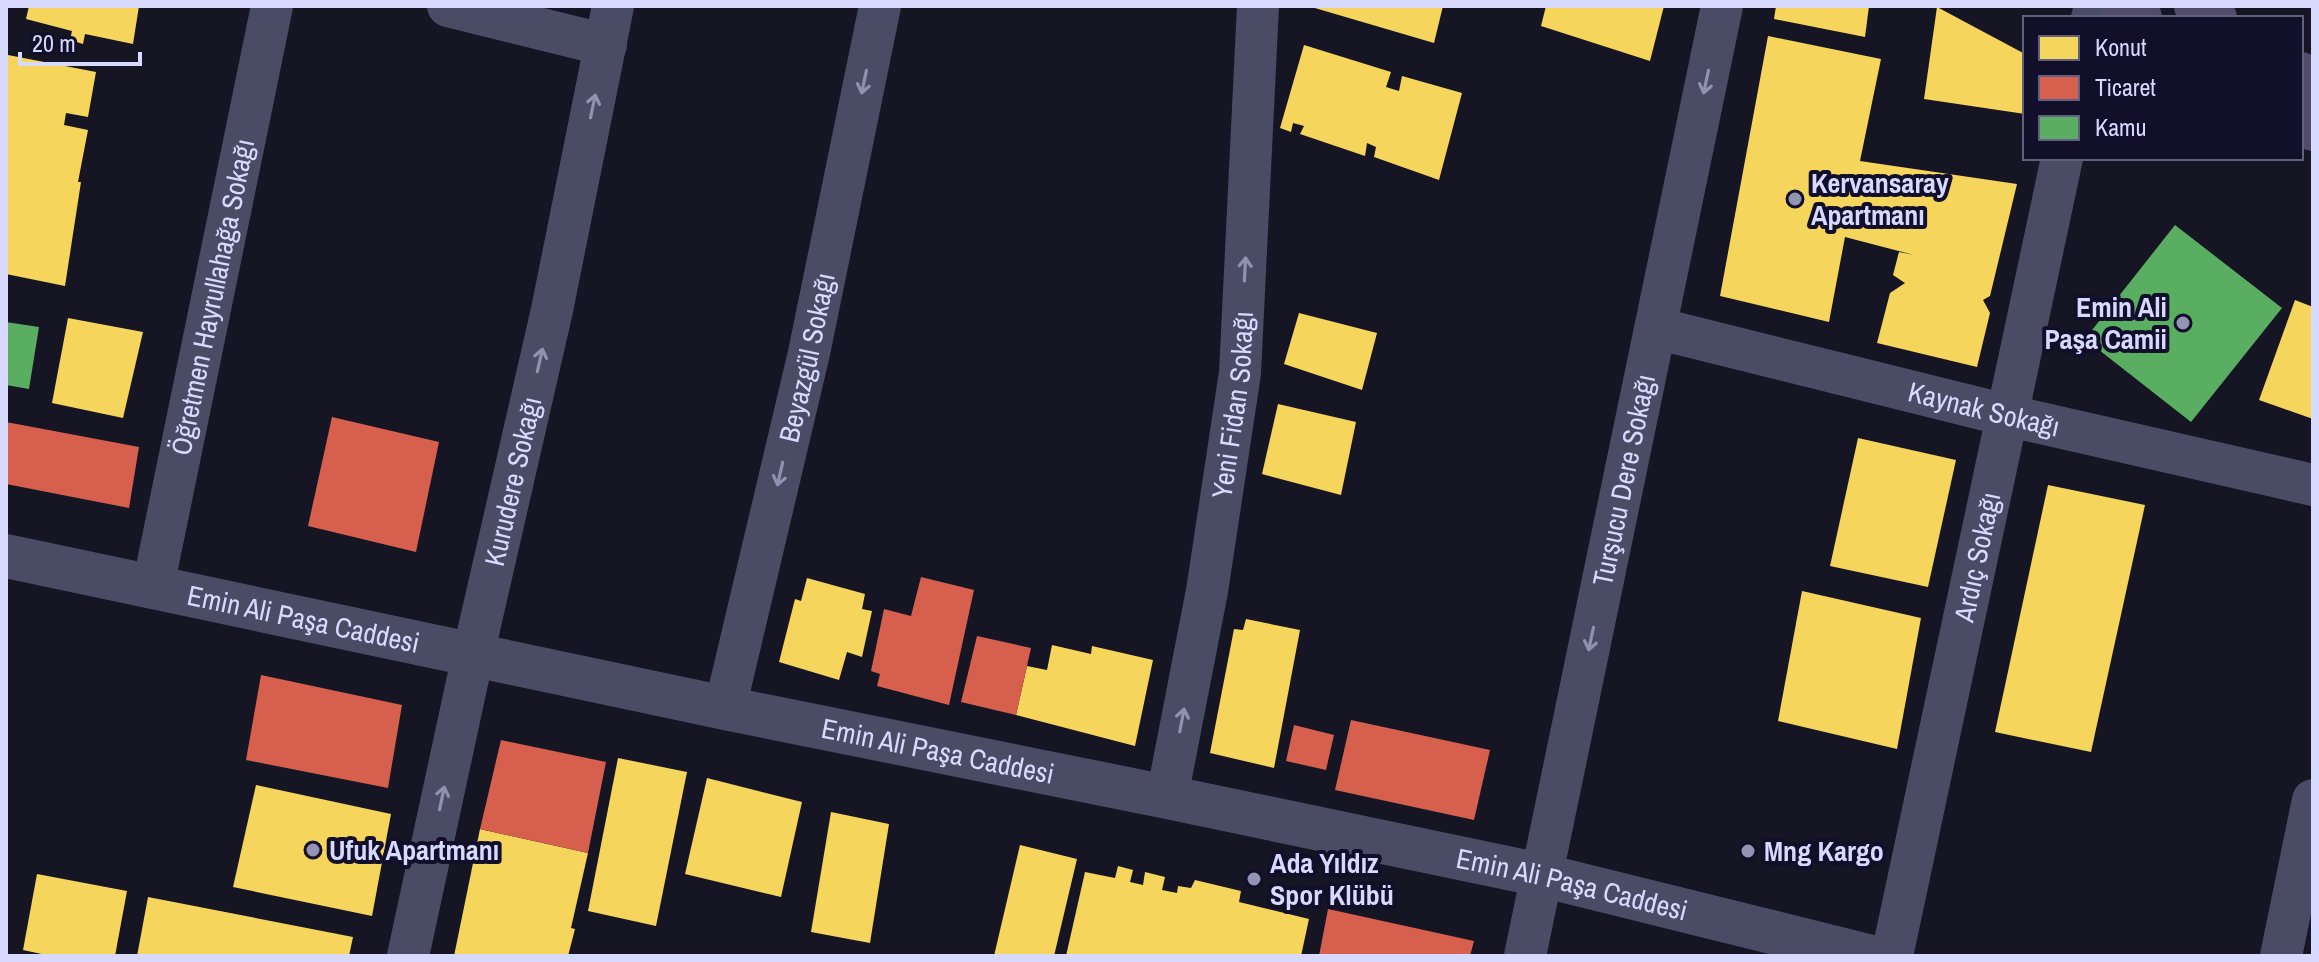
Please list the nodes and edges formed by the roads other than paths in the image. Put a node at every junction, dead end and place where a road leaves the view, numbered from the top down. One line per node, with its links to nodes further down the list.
1 (272, 6): 12 (street, Öğretmen Hayrullahağa Sokağı)
2 (448, 6): 6 (street)
3 (880, 6): 14 (street, Beyazgül Sokağı, one-way to 14)
4 (1258, 6): 15 (street, Yeni Fidan Sokağı, one-way to 4)
5 (1722, 6): 8 (street, Turşucu Dere Sokağı, one-way to 8)
6 (609, 26): 13 (street, Kurudere Sokağı, one-way to 6)
7 (2062, 160): 9 (street, Ardıç Sokağı)
8 (1656, 328): 9 (street, Kaynak Sokağı); 17 (street, Turşucu Dere Sokağı, one-way to 17)
9 (2006, 415): 10 (street, Kaynak Sokağı); 21 (street, Ardıç Sokağı)
10 (2313, 485)
11 (6, 556): 12 (street, Emin Ali Paşa Caddesi)
12 (153, 587): 13 (street, Emin Ali Paşa Caddesi)
13 (473, 655): 14 (street, Emin Ali Paşa Caddesi); 18 (street, Kurudere Sokağı, one-way to 13)
14 (725, 708): 15 (street, Emin Ali Paşa Caddesi)
15 (1167, 797): 17 (street, Emin Ali Paşa Caddesi)
16 (2313, 800): 22 (street)
17 (1541, 875): 19 (street, Turşucu Dere Sokağı); 20 (street, Emin Ali Paşa Caddesi)
18 (408, 956)
19 (1525, 956)
20 (1868, 956)
21 (1892, 956)
22 (2281, 956)

